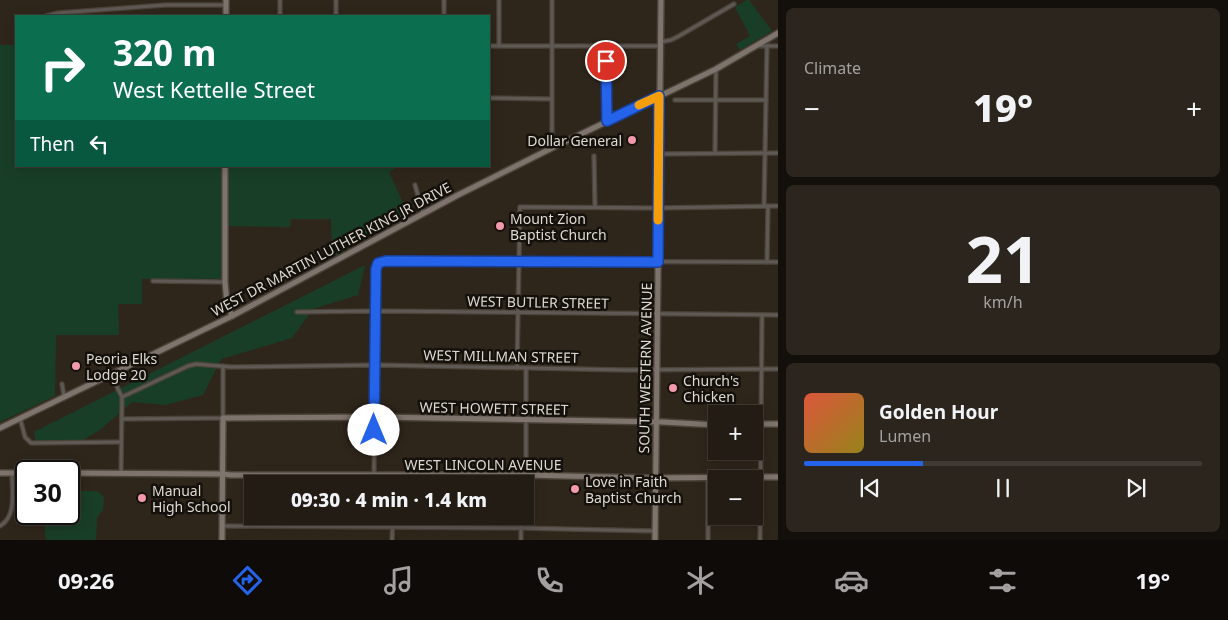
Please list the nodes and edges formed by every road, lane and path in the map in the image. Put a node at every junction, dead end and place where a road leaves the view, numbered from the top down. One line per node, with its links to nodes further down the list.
1 (280, 0): 12 (street)
2 (336, 0): 13 (street)
3 (444, 0): 14 (street)
4 (499, 0): 18 (street)
5 (552, 0): 19 (street)
6 (661, 0): 16 (main road, SOUTH WESTERN AVENUE)
7 (178, 2): 8 (street); 10 (street)
8 (226, 2): 11 (main road)
9 (734, 4): 16 (street)
10 (50, 15)
11 (226, 15)
12 (280, 15)
13 (336, 15)
14 (444, 15)
15 (778, 33): 21 (main road, WEST DR MARTIN LUTHER KING JR DRIVE)
16 (660, 44): 20 (street); 25 (main road, SOUTH WESTERN AVENUE)
17 (490, 46): 18 (street)
18 (499, 46): 19 (street)
19 (551, 46): 20 (street); 27 (street)
20 (606, 46): 31 (street)
21 (755, 46): 22 (street); 24 (main road, WEST DR MARTIN LUTHER KING JR DRIVE)
22 (767, 46): 23 (street); 30 (street)
23 (778, 46)
24 (716, 69): 25 (main road, WEST DR MARTIN LUTHER KING JR DRIVE); 29 (street)
25 (659, 96): 31 (main road, WEST DR MARTIN LUTHER KING JR DRIVE); 35 (main road, SOUTH WESTERN AVENUE)
26 (490, 98): 27 (street)
27 (551, 99): 32 (street)
28 (675, 100): 29 (street)
29 (716, 100): 30 (street); 36 (street)
30 (766, 100): 33 (street)
31 (607, 121): 32 (main road, WEST DR MARTIN LUTHER KING JR DRIVE)
32 (552, 148): 44 (main road, WEST DR MARTIN LUTHER KING JR DRIVE)
33 (765, 153): 34 (street); 36 (street); 40 (street)
34 (778, 153)
35 (659, 154): 36 (street); 43 (main road, SOUTH WESTERN AVENUE)
36 (715, 154)
37 (594, 156): 42 (street)
38 (225, 167): 50 (main road)
39 (415, 185): 44 (street)
40 (766, 206): 41 (street); 43 (street); 47 (street)
41 (778, 206)
42 (595, 207): 43 (street); 45 (street)
43 (658, 208): 46 (main road, SOUTH WESTERN AVENUE)
44 (423, 214): 57 (main road, WEST DR MARTIN LUTHER KING JR DRIVE)
45 (518, 261): 46 (street); 51 (street); 53 (street)
46 (658, 262): 47 (street); 54 (main road, SOUTH WESTERN AVENUE)
47 (767, 262): 48 (street)
48 (778, 262)
49 (153, 281): 50 (street)
50 (225, 282): 57 (main road)
51 (376, 311): 52 (street, WEST BUTLER STREET); 53 (street, WEST BUTLER STREET); 58 (street)
52 (297, 312)
53 (518, 312): 54 (street, WEST BUTLER STREET); 60 (street)
54 (656, 315): 55 (street, WEST BUTLER STREET); 64 (main road, SOUTH WESTERN AVENUE)
55 (762, 315): 56 (street, WEST BUTLER STREET); 62 (street)
56 (778, 315)
57 (232, 316): 65 (main road, WEST DR MARTIN LUTHER KING JR DRIVE)
58 (375, 365): 59 (street, WEST MILLMAN STREET); 60 (street, WEST MILLMAN STREET); 70 (street)
59 (223, 366): 68 (street, WEST MILLMAN STREET); 73 (street)
60 (517, 368): 61 (street, WEST MILLMAN STREET)
61 (526, 368): 64 (street, WEST MILLMAN STREET); 74 (street)
62 (761, 369): 63 (street, WEST MILLMAN STREET); 64 (street, WEST MILLMAN STREET); 69 (street)
63 (778, 369)
64 (656, 370): 75 (main road, SOUTH WESTERN AVENUE)
65 (111, 375): 67 (main road, WEST DR MARTIN LUTHER KING JR DRIVE); 68 (street)
66 (62, 384): 67 (street)
67 (64, 397): 71 (main road, WEST DR MARTIN LUTHER KING JR DRIVE)
68 (122, 397): 72 (street)
69 (760, 405)
70 (375, 417): 73 (main road, WEST HOWETT STREET); 74 (main road, WEST HOWETT STREET); 87 (street)
71 (20, 418): 79 (main road, WEST DR MARTIN LUTHER KING JR DRIVE); 80 (street)
72 (122, 418): 73 (street, WEST HOWETT STREET); 80 (street)
73 (223, 418): 85 (main road)
74 (526, 420): 75 (main road, WEST HOWETT STREET); 88 (street)
75 (655, 422): 78 (main road, WEST HOWETT STREET); 93 (main road, SOUTH WESTERN AVENUE)
76 (763, 424): 77 (main road)
77 (778, 424)
78 (708, 425)
79 (0, 428)
80 (121, 442): 84 (street)
81 (0, 473): 82 (main road)
82 (12, 473): 96 (street)
83 (80, 473): 84 (main road, WEST LINCOLN AVENUE)
84 (122, 473): 85 (main road, WEST LINCOLN AVENUE)
85 (223, 474): 86 (main road, WEST LINCOLN AVENUE); 97 (main road)
86 (244, 475)
87 (374, 475)
88 (524, 475)
89 (534, 475): 93 (main road, WEST LINCOLN AVENUE)
90 (708, 477): 93 (main road, WEST LINCOLN AVENUE)
91 (763, 477): 92 (main road, WEST LINCOLN AVENUE)
92 (778, 477)
93 (655, 478): 100 (main road, SOUTH WESTERN AVENUE)
94 (708, 525): 105 (street)
95 (760, 525): 106 (street)
96 (0, 526)
97 (222, 526): 98 (street); 101 (main road)
98 (393, 527): 99 (street); 102 (street)
99 (521, 528): 100 (street); 103 (street)
100 (655, 531): 104 (main road, SOUTH WESTERN AVENUE)
101 (222, 540)
102 (392, 540)
103 (521, 540)
104 (655, 540)
105 (708, 540)
106 (760, 540)

